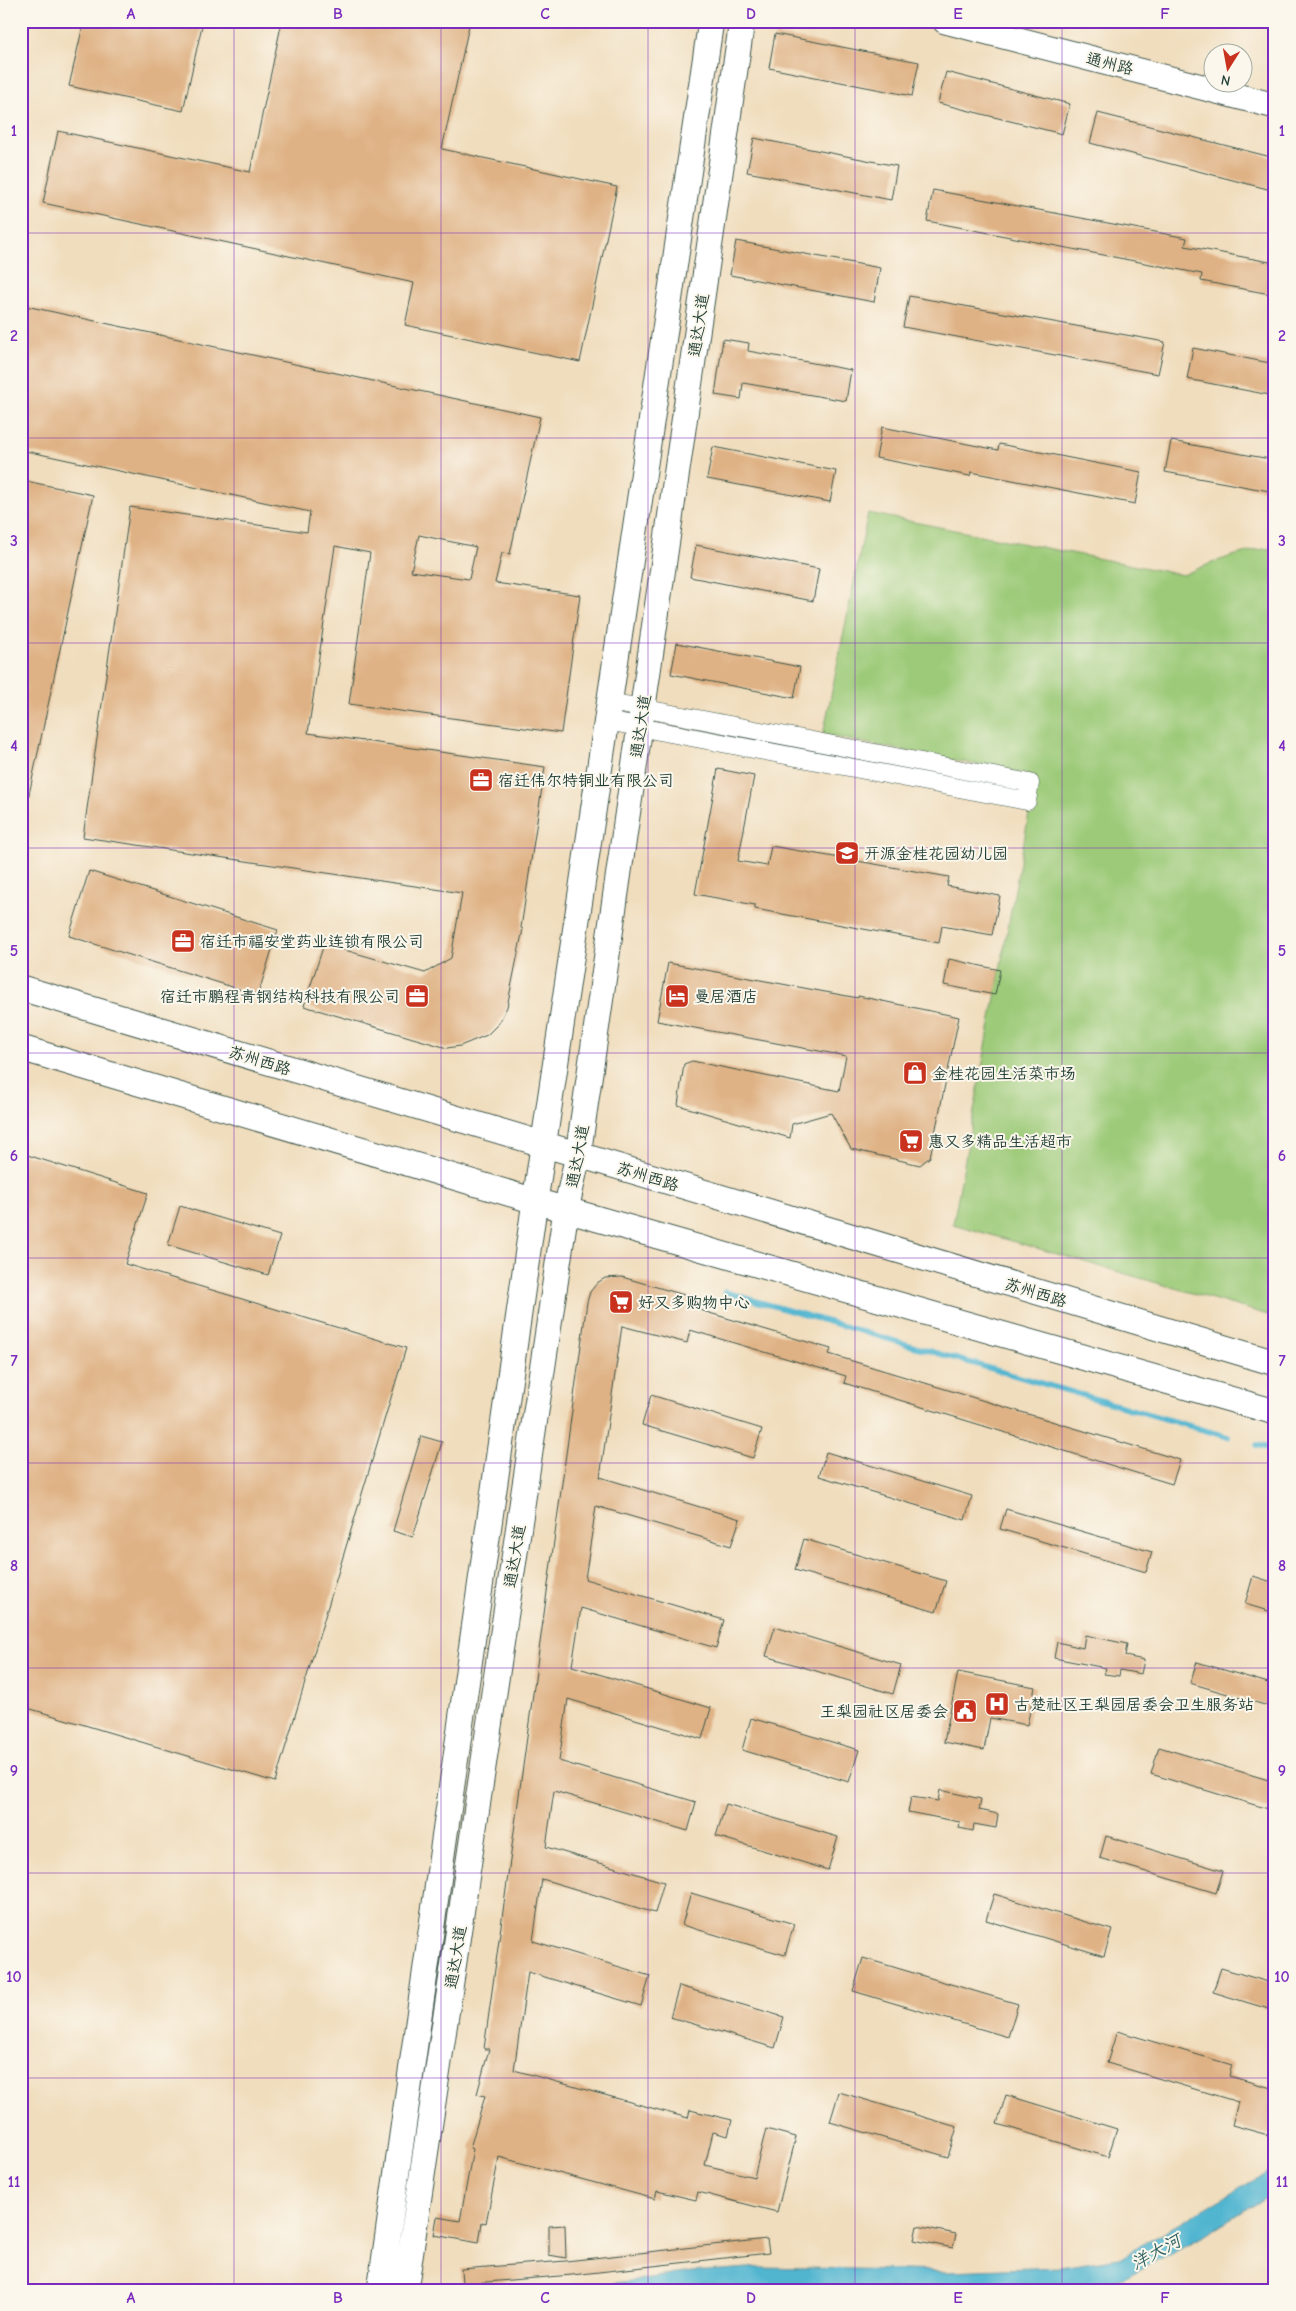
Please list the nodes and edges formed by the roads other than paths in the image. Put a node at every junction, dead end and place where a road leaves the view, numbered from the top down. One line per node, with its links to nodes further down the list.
1 (710, 21): 5 (main road, 通达大道)
2 (742, 21): 6 (main road, 通达大道)
3 (945, 21): 4 (main road, 通州路)
4 (1275, 106)
5 (608, 712): 6 (street); 13 (main road, 通达大道)
6 (641, 718): 7 (street); 9 (street); 14 (main road, 通达大道)
7 (819, 742): 8 (street); 9 (street)
8 (879, 754): 10 (street); 10 (street)
9 (816, 761): 10 (street)
10 (875, 772)
11 (21, 988): 13 (main road, 苏州西路)
12 (21, 1048): 15 (main road)
13 (544, 1145): 14 (main road, 苏州西路); 15 (main road, 通达大道)
14 (578, 1156): 16 (main road, 通达大道); 17 (main road, 苏州西路)
15 (535, 1201): 16 (main road); 19 (main road, 通达大道)
16 (566, 1210): 18 (main road); 20 (main road, 通达大道)
17 (1275, 1363)
18 (1275, 1412)
19 (380, 2290)
20 (405, 2290)

